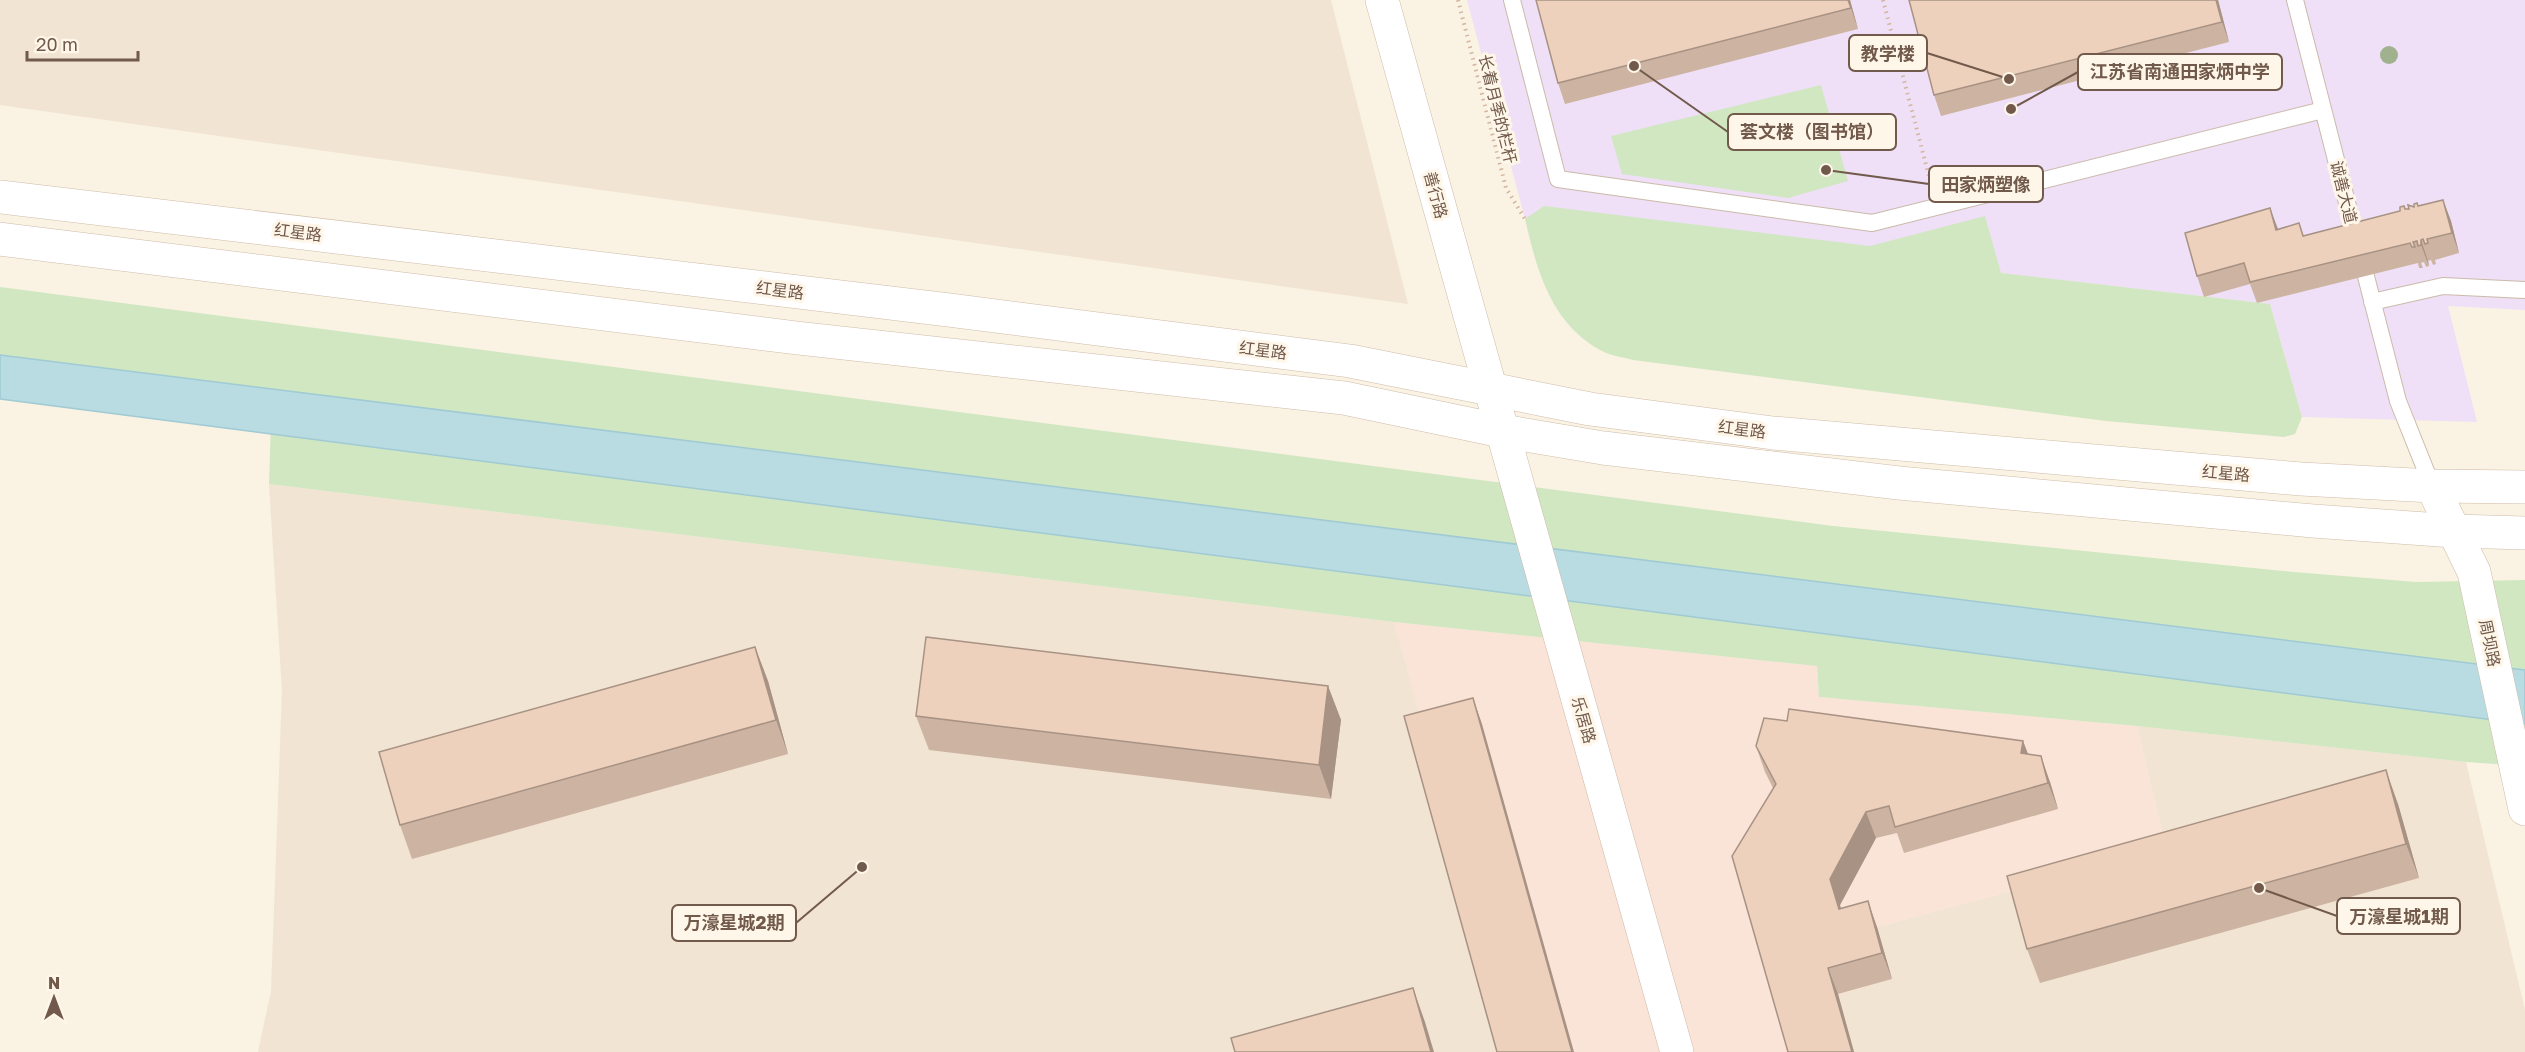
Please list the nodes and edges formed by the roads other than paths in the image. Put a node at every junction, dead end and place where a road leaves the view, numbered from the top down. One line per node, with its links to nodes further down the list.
1 (1382, 0): 9 (main road, 善行路)
2 (1512, 0): 4 (lane)
3 (2295, 0): 4 (lane, 诚善大道)
4 (2323, 110): 8 (lane, 诚善大道)
5 (0, 197): 9 (main road, 红星路)
6 (0, 239): 10 (main road)
7 (2525, 290): 8 (lane)
8 (2372, 302): 11 (lane, 诚善大道)
9 (1489, 389): 10 (main road, 乐居路); 11 (main road, 红星路)
10 (1502, 431): 13 (main road); 16 (main road, 乐居路)
11 (2432, 486): 12 (main road, 红星路); 13 (main road, 周坝路)
12 (2525, 487)
13 (2454, 531): 14 (main road); 15 (main road, 周坝路)
14 (2525, 533)
15 (2525, 808)
16 (1677, 1052)

